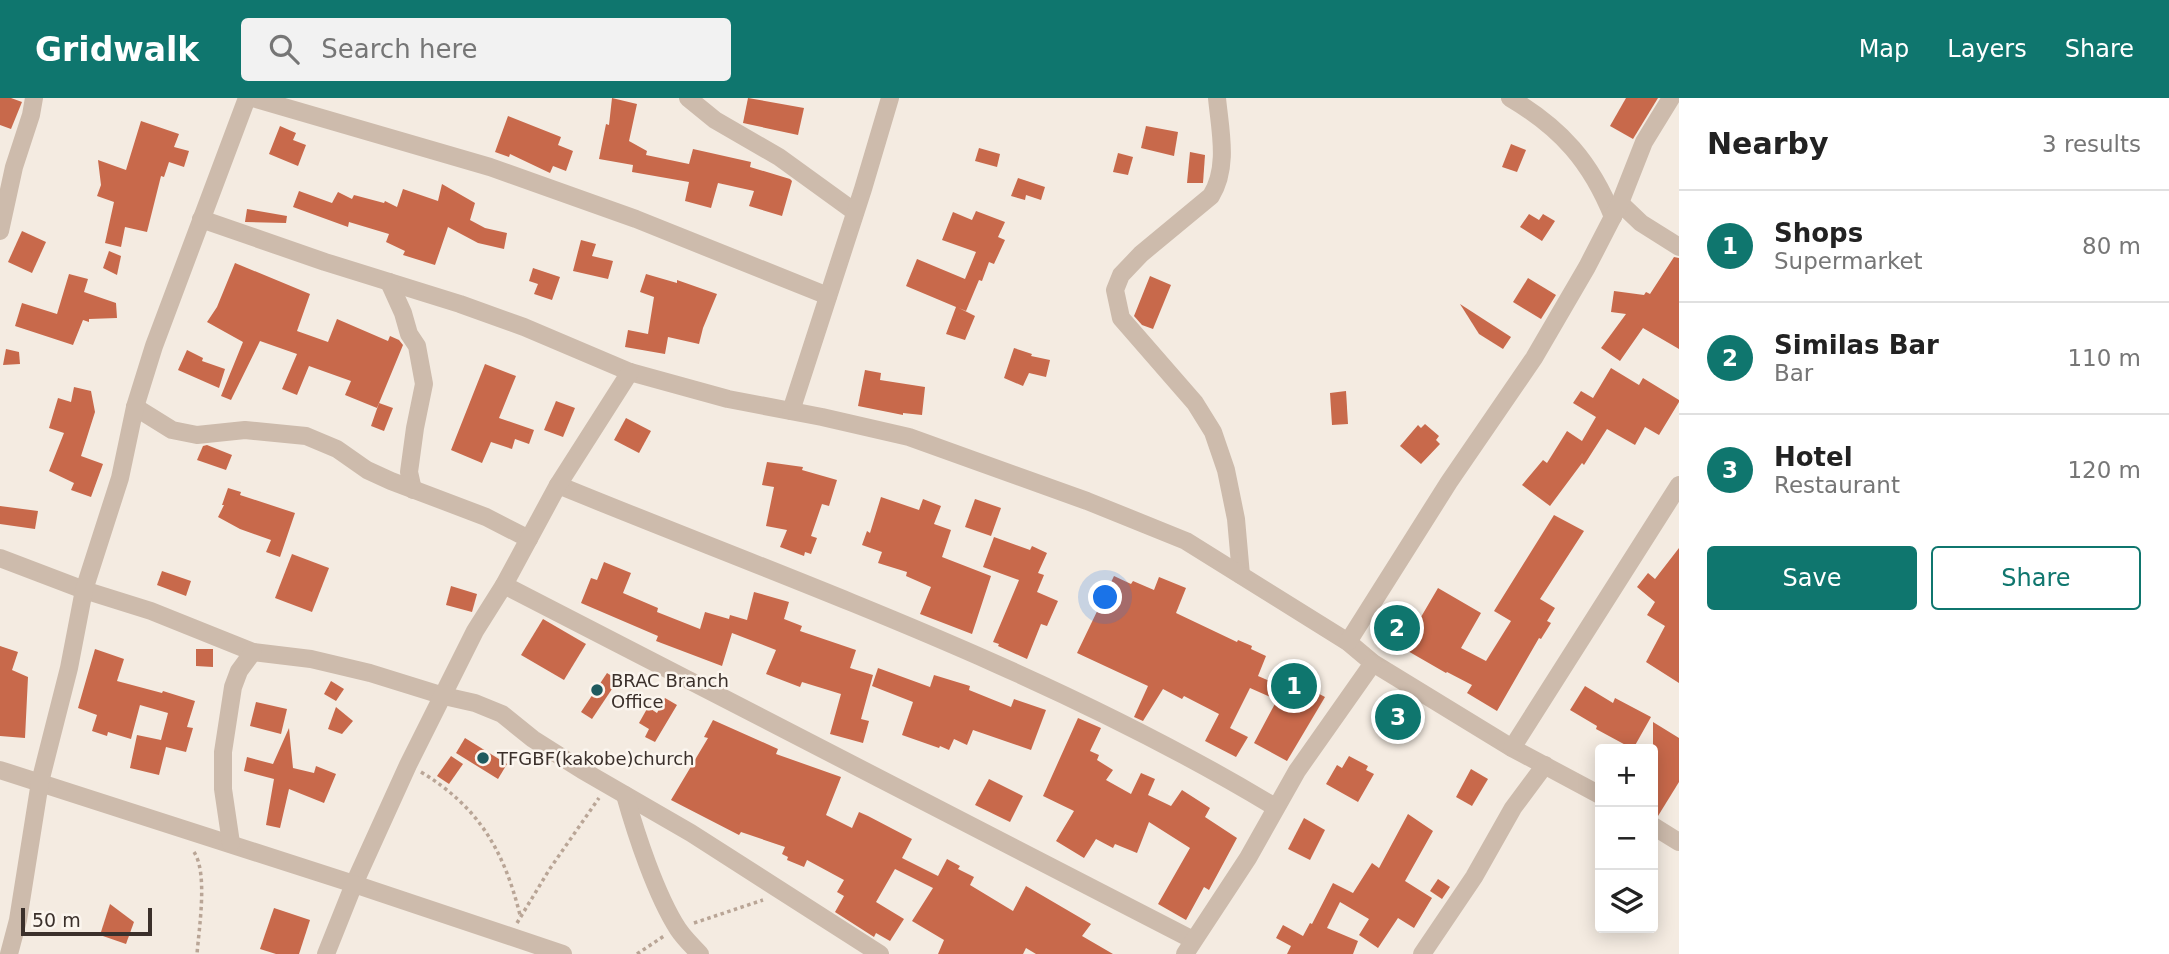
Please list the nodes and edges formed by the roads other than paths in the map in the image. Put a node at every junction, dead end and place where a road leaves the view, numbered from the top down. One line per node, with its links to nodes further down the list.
1 (34, 98): 12 (street)
2 (247, 98): 11 (street)
3 (253, 98): 15 (street)
4 (890, 98): 10 (street)
5 (1217, 98): 24 (street)
6 (1510, 98): 9 (street)
7 (1671, 98): 9 (street)
8 (693, 100): 10 (street)
9 (1617, 210): 13 (street); 27 (street)
10 (855, 212): 15 (street)
11 (201, 219): 14 (street); 17 (street)
12 (0, 231)
13 (1679, 247)
14 (389, 282): 16 (street); 21 (street)
15 (828, 296): 18 (street)
16 (630, 372): 18 (street); 19 (street)
17 (135, 407): 21 (street); 26 (street)
18 (791, 411): 24 (street)
19 (558, 485): 22 (street); 37 (street)
20 (1679, 485): 31 (street)
21 (413, 490): 22 (street)
22 (529, 539): 25 (street)
23 (0, 558): 26 (street)
24 (1241, 575): 27 (street)
25 (504, 585): 30 (street); 42 (street)
26 (84, 590): 28 (street); 34 (street)
27 (1348, 642): 29 (street)
28 (253, 652): 30 (street); 40 (street)
29 (1373, 663): 31 (street); 37 (street)
30 (443, 696): 36 (street); 41 (street)
31 (1512, 748): 32 (street)
32 (1545, 765): 35 (street); 48 (street)
33 (0, 769): 34 (street)
34 (40, 782): 40 (street); 43 (street)
35 (1595, 793)
36 (625, 795): 46 (street); 47 (street)
37 (1275, 807): 42 (street)
38 (1658, 829): 39 (street)
39 (1678, 840)
40 (231, 843): 41 (street)
41 (354, 884): 44 (street); 45 (street)
42 (1189, 947)
43 (9, 954)
44 (326, 954)
45 (563, 954)
46 (699, 954)
47 (880, 954)
48 (1422, 954)

